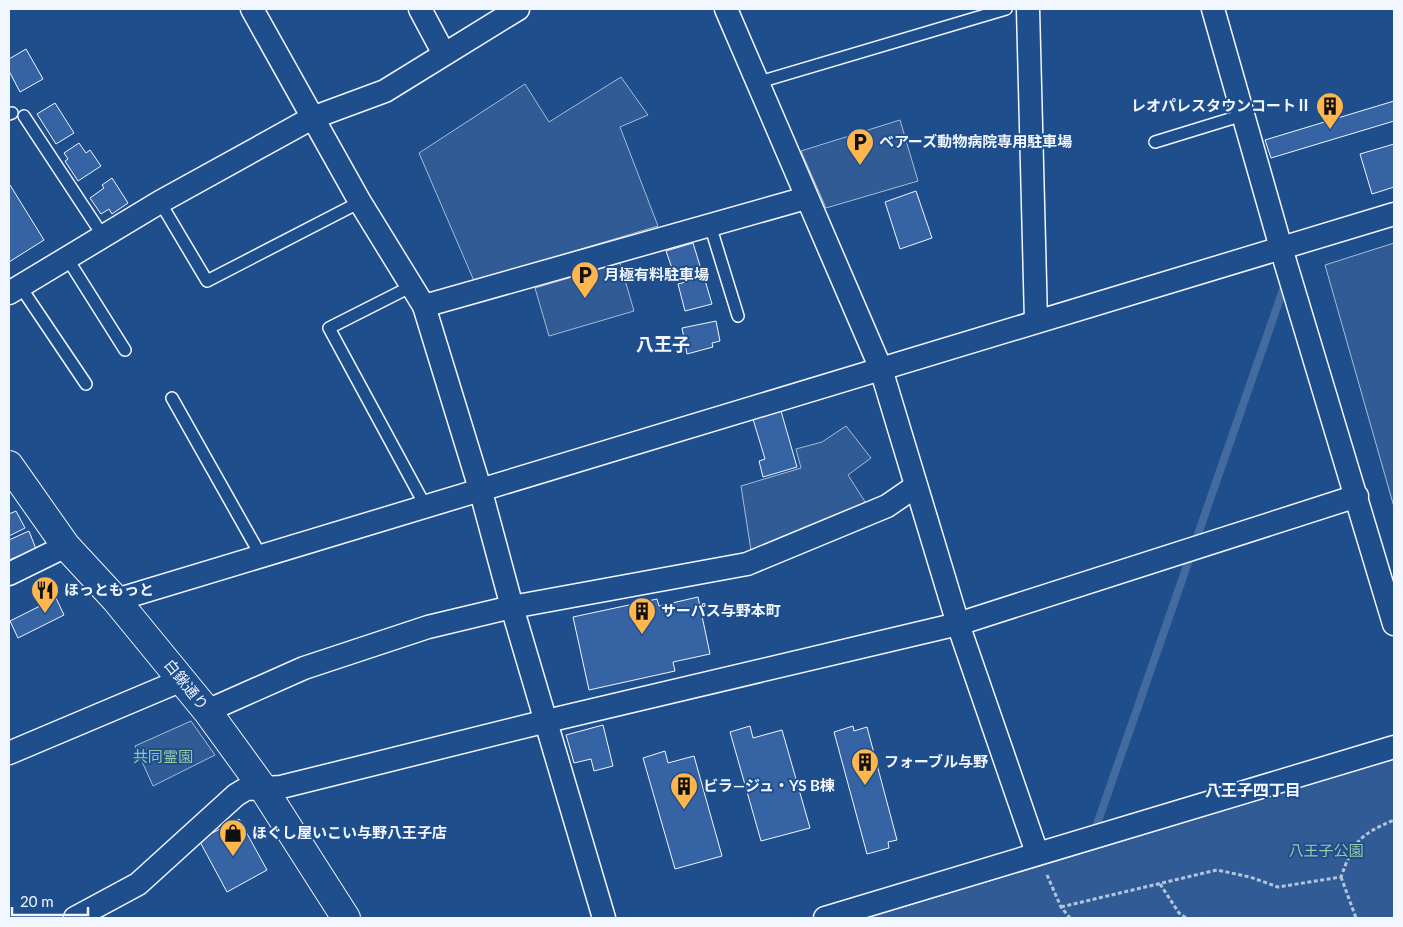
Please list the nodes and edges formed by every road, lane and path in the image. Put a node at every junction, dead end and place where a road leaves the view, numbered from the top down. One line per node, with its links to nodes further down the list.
1 (252, 9): 12 (street)
2 (420, 9): 8 (street)
3 (518, 9): 8 (street)
4 (726, 9): 9 (street)
5 (1006, 9): 9 (lane)
6 (1213, 9): 10 (street)
7 (1030, 10): 26 (street)
8 (444, 54): 12 (street)
9 (756, 83): 14 (street)
10 (1243, 115): 13 (lane); 20 (street)
11 (24, 116): 19 (lane)
12 (312, 118): 15 (street); 16 (street)
13 (1155, 142)
14 (806, 198): 18 (street); 28 (street)
15 (160, 202): 16 (lane); 19 (street)
16 (360, 202): 22 (street)
17 (1394, 214): 20 (street)
18 (710, 225): 24 (street); 25 (lane)
19 (103, 236): 21 (street)
20 (1282, 248): 26 (street); 34 (street)
21 (67, 258): 23 (street); 27 (lane)
22 (412, 286): 24 (street); 35 (lane)
23 (15, 290): 29 (lane)
24 (424, 306): 33 (street)
25 (738, 316)
26 (1036, 321): 28 (street)
27 (125, 350)
28 (881, 370): 32 (street); 33 (street)
29 (86, 384)
30 (172, 398): 37 (lane)
31 (9, 465): 36 (street, 白鍬通り)
32 (916, 486): 40 (street); 41 (street)
33 (480, 492): 35 (street); 40 (street)
34 (1357, 496): 41 (street); 42 (street)
35 (426, 507): 37 (street)
36 (66, 546): 38 (street); 39 (street, 白鍬通り)
37 (261, 556): 39 (street)
38 (9, 574)
39 (116, 600): 43 (street, 白鍬通り)
40 (512, 607): 44 (street); 45 (street)
41 (958, 624): 45 (street); 50 (street)
42 (1394, 624)
43 (182, 680): 44 (street, 白鍬通り); 47 (street)
44 (207, 711): 48 (street, 白鍬通り)
45 (547, 721): 48 (street); 56 (street)
46 (1394, 747): 50 (street)
47 (9, 753)
48 (263, 788): 54 (street); 55 (street, 白鍬通り)
49 (1394, 820): 51 (path)
50 (1037, 853): 53 (path); 57 (street)
51 (1341, 877): 52 (path); 60 (path)
52 (1160, 884): 53 (path); 59 (path)
53 (1062, 907): 58 (path)
54 (80, 917)
55 (346, 918)
56 (604, 918)
57 (825, 918)
58 (1070, 918)
59 (1186, 918)
60 (1356, 918)

